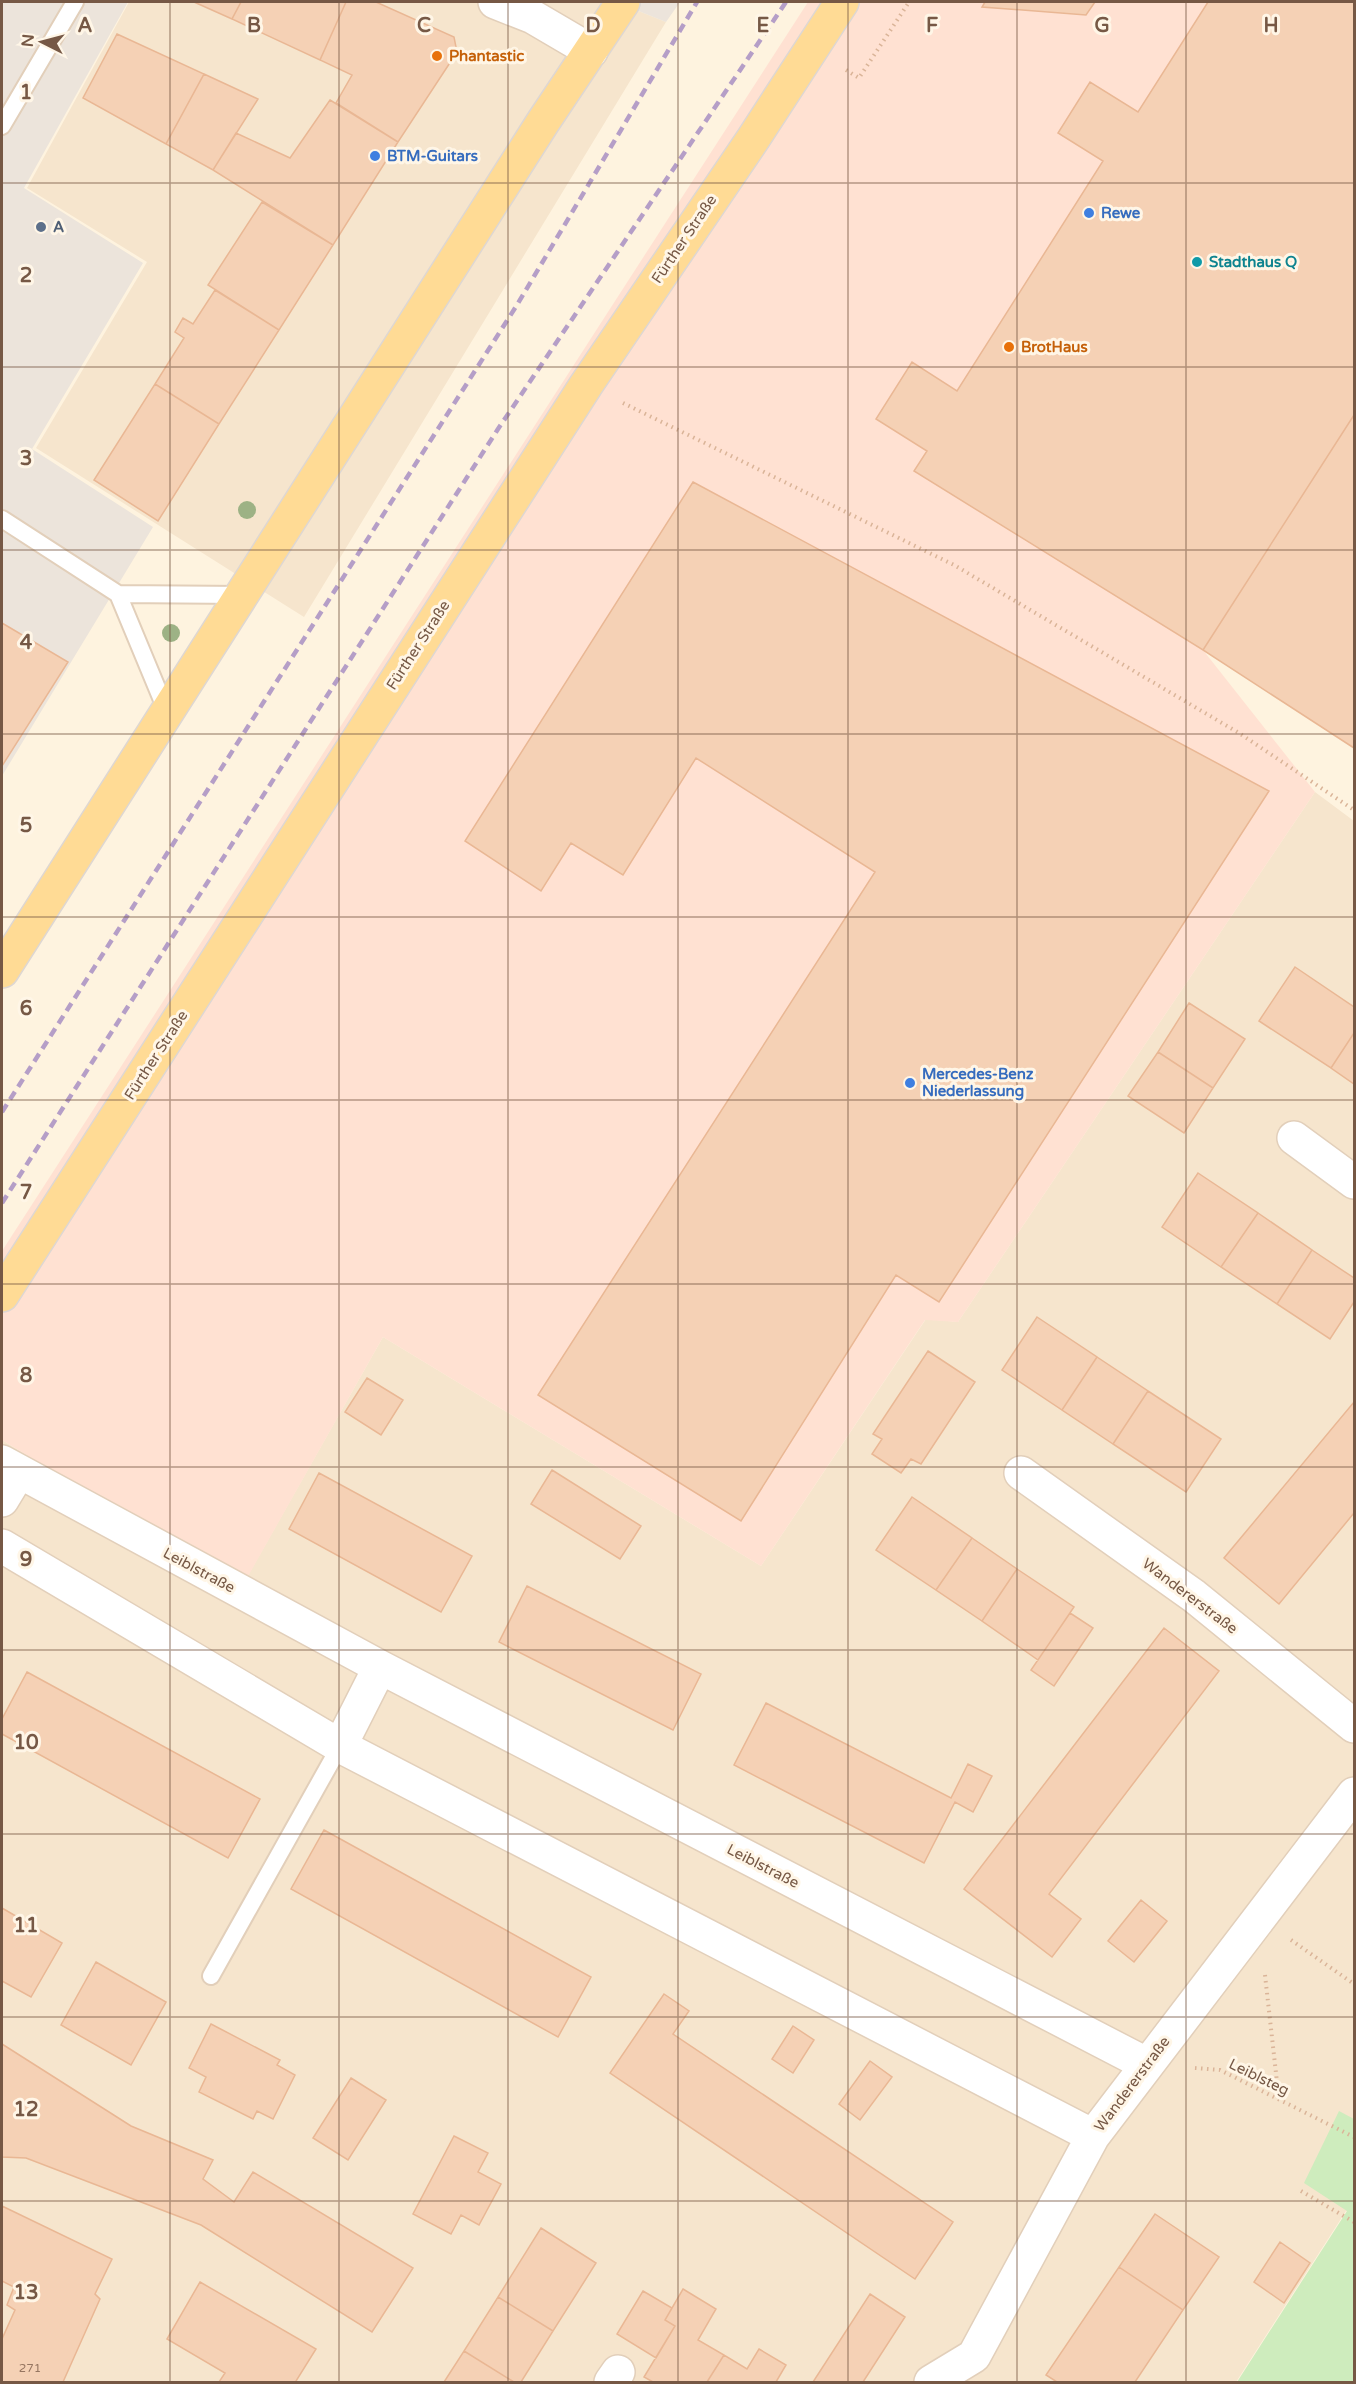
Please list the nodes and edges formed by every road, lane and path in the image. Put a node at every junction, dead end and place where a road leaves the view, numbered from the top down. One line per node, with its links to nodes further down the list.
1 (75, 2): 8 (lane)
2 (495, 2): 6 (street)
3 (623, 2): 6 (main road)
4 (842, 2): 18 (main road, Fürther Straße)
5 (909, 2): 7 (path)
6 (591, 51): 12 (main road)
7 (840, 66)
8 (2, 126)
9 (622, 403): 14 (path)
10 (2, 519): 11 (lane)
11 (118, 594): 12 (lane); 13 (lane)
12 (243, 595): 13 (main road)
13 (167, 712): 15 (main road)
14 (1354, 810)
15 (2, 971)
16 (1294, 1138): 17 (street)
17 (1354, 1182)
18 (2, 1295)
19 (10, 1467): 21 (street, Leiblstraße); 23 (street, Leiblstraße)
20 (1021, 1473): 24 (street, Wandererstraße)
21 (2, 1500)
22 (2, 1546): 25 (street)
23 (380, 1667): 25 (street); 30 (street, Leiblstraße)
24 (1354, 1726)
25 (340, 1746): 28 (lane); 32 (street)
26 (1354, 1794): 27 (street, Wandererstraße)
27 (1259, 1917): 29 (path); 30 (street, Wandererstraße); 31 (path)
28 (211, 1976)
29 (1354, 1984)
30 (1146, 2064): 31 (path, Leiblsteg); 32 (street, Wandererstraße)
31 (1279, 2100): 33 (path, Leiblsteg)
32 (1093, 2136): 36 (street, Wandererstraße)
33 (1354, 2137)
34 (1301, 2191): 35 (path)
35 (1354, 2222)
36 (931, 2382)

